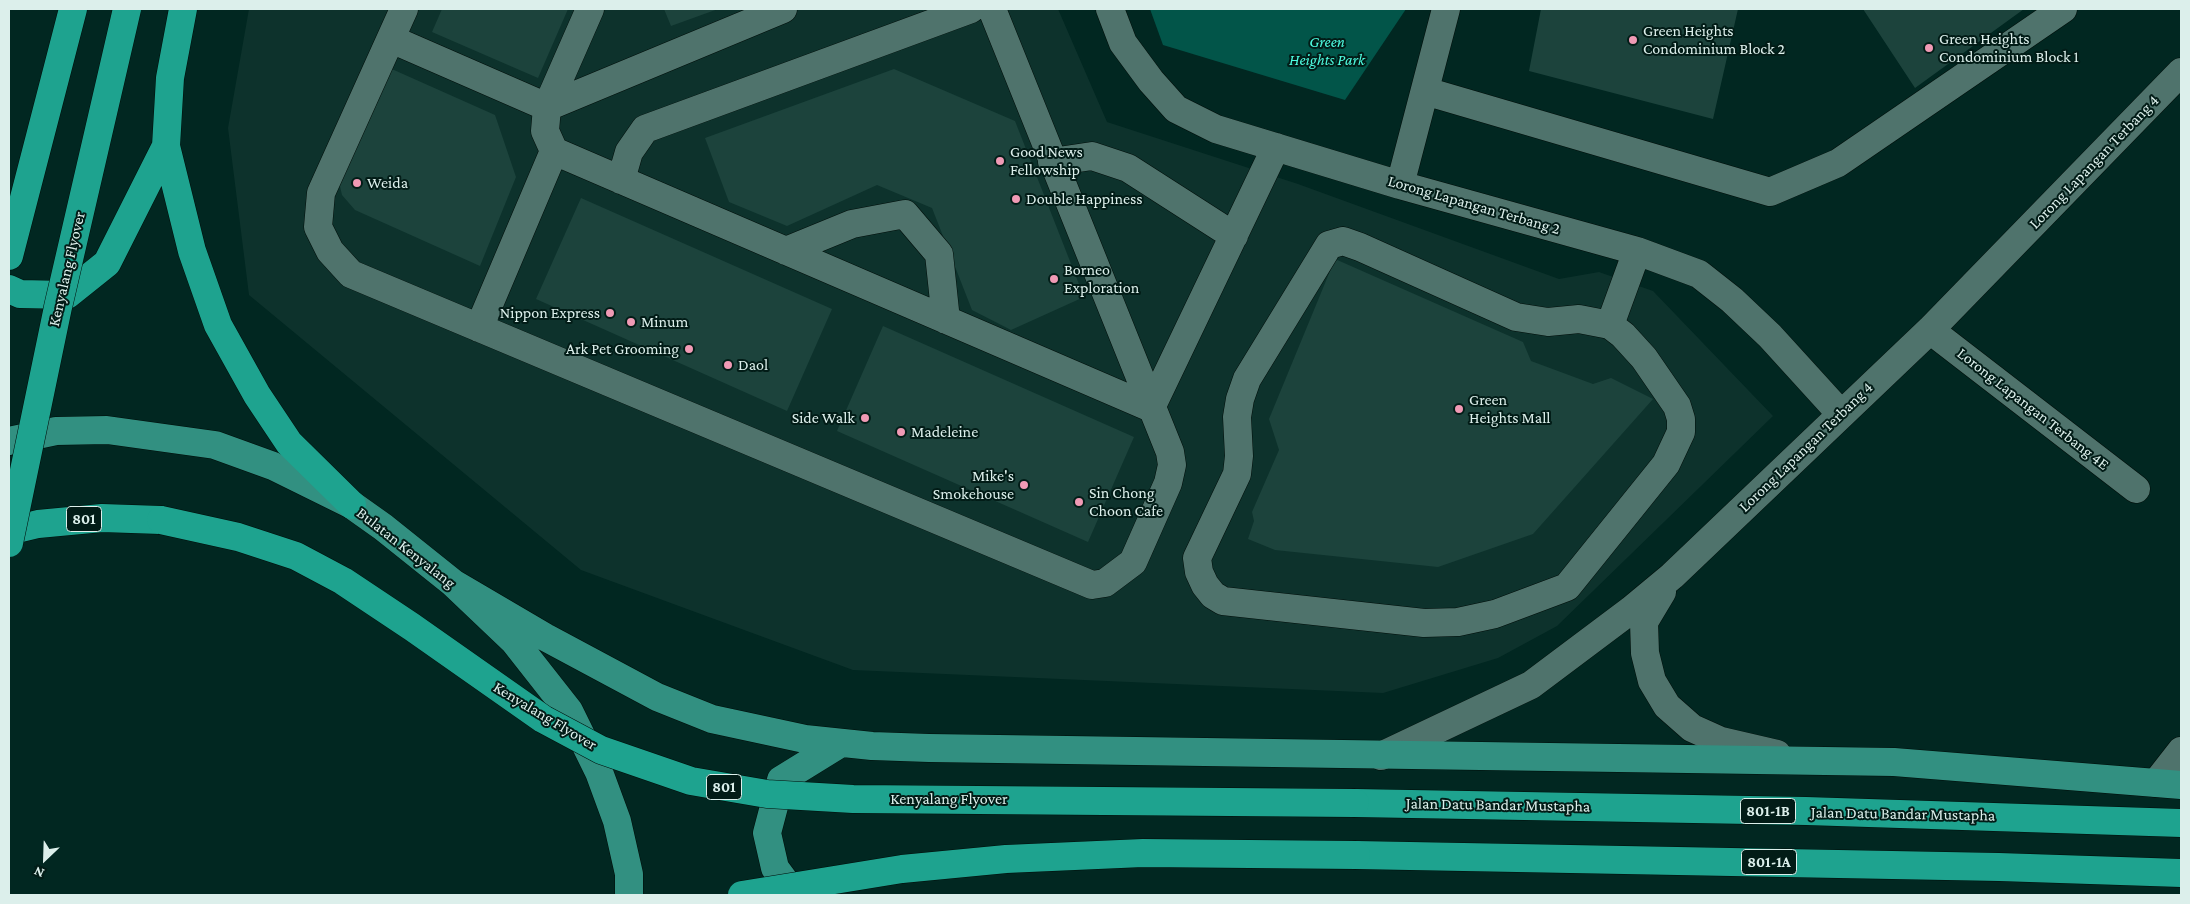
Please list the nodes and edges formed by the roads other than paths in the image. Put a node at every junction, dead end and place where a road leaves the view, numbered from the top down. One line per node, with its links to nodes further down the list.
1 (73, 9): 25 (highway)
2 (127, 9): 37 (highway, Kenyalang Flyover, bridge)
3 (183, 9): 16 (highway)
4 (404, 9): 12 (street)
5 (590, 9): 15 (street)
6 (783, 9): 15 (street)
7 (970, 9): 20 (street)
8 (992, 9): 19 (street)
9 (1110, 9): 17 (street, Lorong Lapangan Terbang 2)
10 (1446, 9): 14 (street)
11 (2063, 9): 14 (street)
12 (390, 39): 15 (street); 29 (street)
13 (2180, 76): 30 (street, Lorong Lapangan Terbang 4)
14 (1425, 91): 21 (street)
15 (546, 107): 18 (street)
16 (166, 146): 26 (highway); 35 (highway)
17 (1276, 147): 21 (street, Lorong Lapangan Terbang 2); 22 (street)
18 (554, 151): 20 (street); 29 (street)
19 (1052, 162): 22 (street); 31 (street)
20 (621, 180): 24 (street)
21 (1400, 186): 23 (street, Lorong Lapangan Terbang 2)
22 (1234, 236): 31 (street)
23 (1638, 250): 28 (street); 32 (street, Lorong Lapangan Terbang 2)
24 (786, 251): 27 (street); 27 (street)
25 (9, 256)
26 (9, 289)
27 (946, 320): 31 (street)
28 (1610, 326): 28 (street)
29 (479, 328): 31 (street)
30 (1930, 330): 32 (street, Lorong Lapangan Terbang 4); 34 (street, Lorong Lapangan Terbang 4E)
31 (1151, 408)
32 (1841, 414): 38 (street, Lorong Lapangan Terbang 4)
33 (9, 441): 35 (main road, Bulatan Kenyalang)
34 (2136, 489)
35 (352, 505): 39 (main road, Bulatan Kenyalang)
36 (9, 531): 45 (highway, Kenyalang Flyover / 801, bridge)
37 (9, 543)
38 (1672, 576): 42 (street, Lorong Lapangan Terbang 4); 43 (street)
39 (453, 583): 40 (main road); 48 (main road, Bulatan Kenyalang)
40 (841, 743): 42 (main road); 50 (main road)
41 (2181, 750): 44 (street)
42 (1381, 756): 43 (main road)
43 (1803, 760): 44 (main road)
44 (2169, 784)
45 (1355, 803): 46 (highway, Jalan Datu Bandar Mustapha / 801-1B)
46 (2181, 823)
47 (2181, 873): 49 (highway, 801-1A, bridge)
48 (629, 895)
49 (742, 895)
50 (795, 895)

